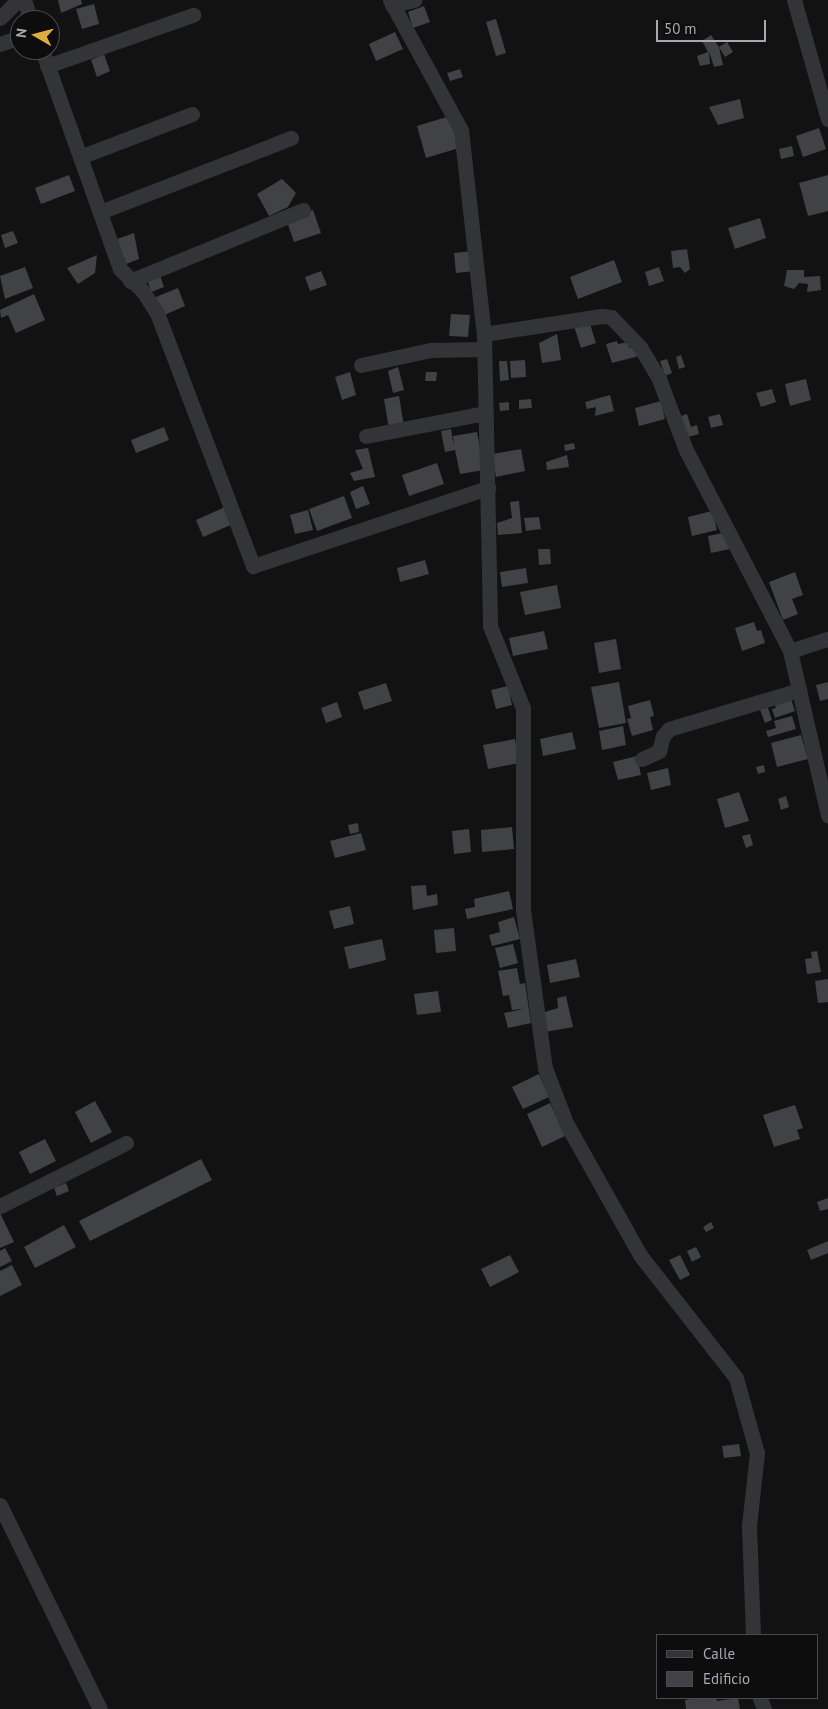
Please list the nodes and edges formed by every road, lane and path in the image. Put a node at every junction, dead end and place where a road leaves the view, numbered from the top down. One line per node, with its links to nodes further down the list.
1 (18, 0): 6 (street)
2 (414, 0): 4 (street)
3 (794, 0): 10 (street)
4 (391, 3): 16 (street)
5 (193, 15): 8 (street)
6 (0, 18)
7 (46, 60): 8 (street)
8 (48, 66): 12 (street)
9 (192, 114): 12 (street)
10 (828, 119)
11 (291, 138): 14 (street)
12 (80, 157): 14 (street)
13 (303, 210): 15 (street)
14 (100, 212): 15 (street)
15 (130, 281): 21 (street)
16 (484, 334): 17 (street); 23 (street)
17 (484, 349): 18 (street); 19 (street)
18 (361, 365)
19 (486, 413): 20 (street); 21 (street)
20 (366, 436)
21 (488, 488): 30 (street)
22 (828, 639): 23 (street)
23 (790, 651): 24 (street)
24 (799, 690): 25 (street); 26 (street)
25 (642, 759)
26 (828, 816)
27 (126, 1143): 28 (street)
28 (0, 1206)
29 (0, 1505): 31 (street)
30 (753, 1634)
31 (100, 1709)

